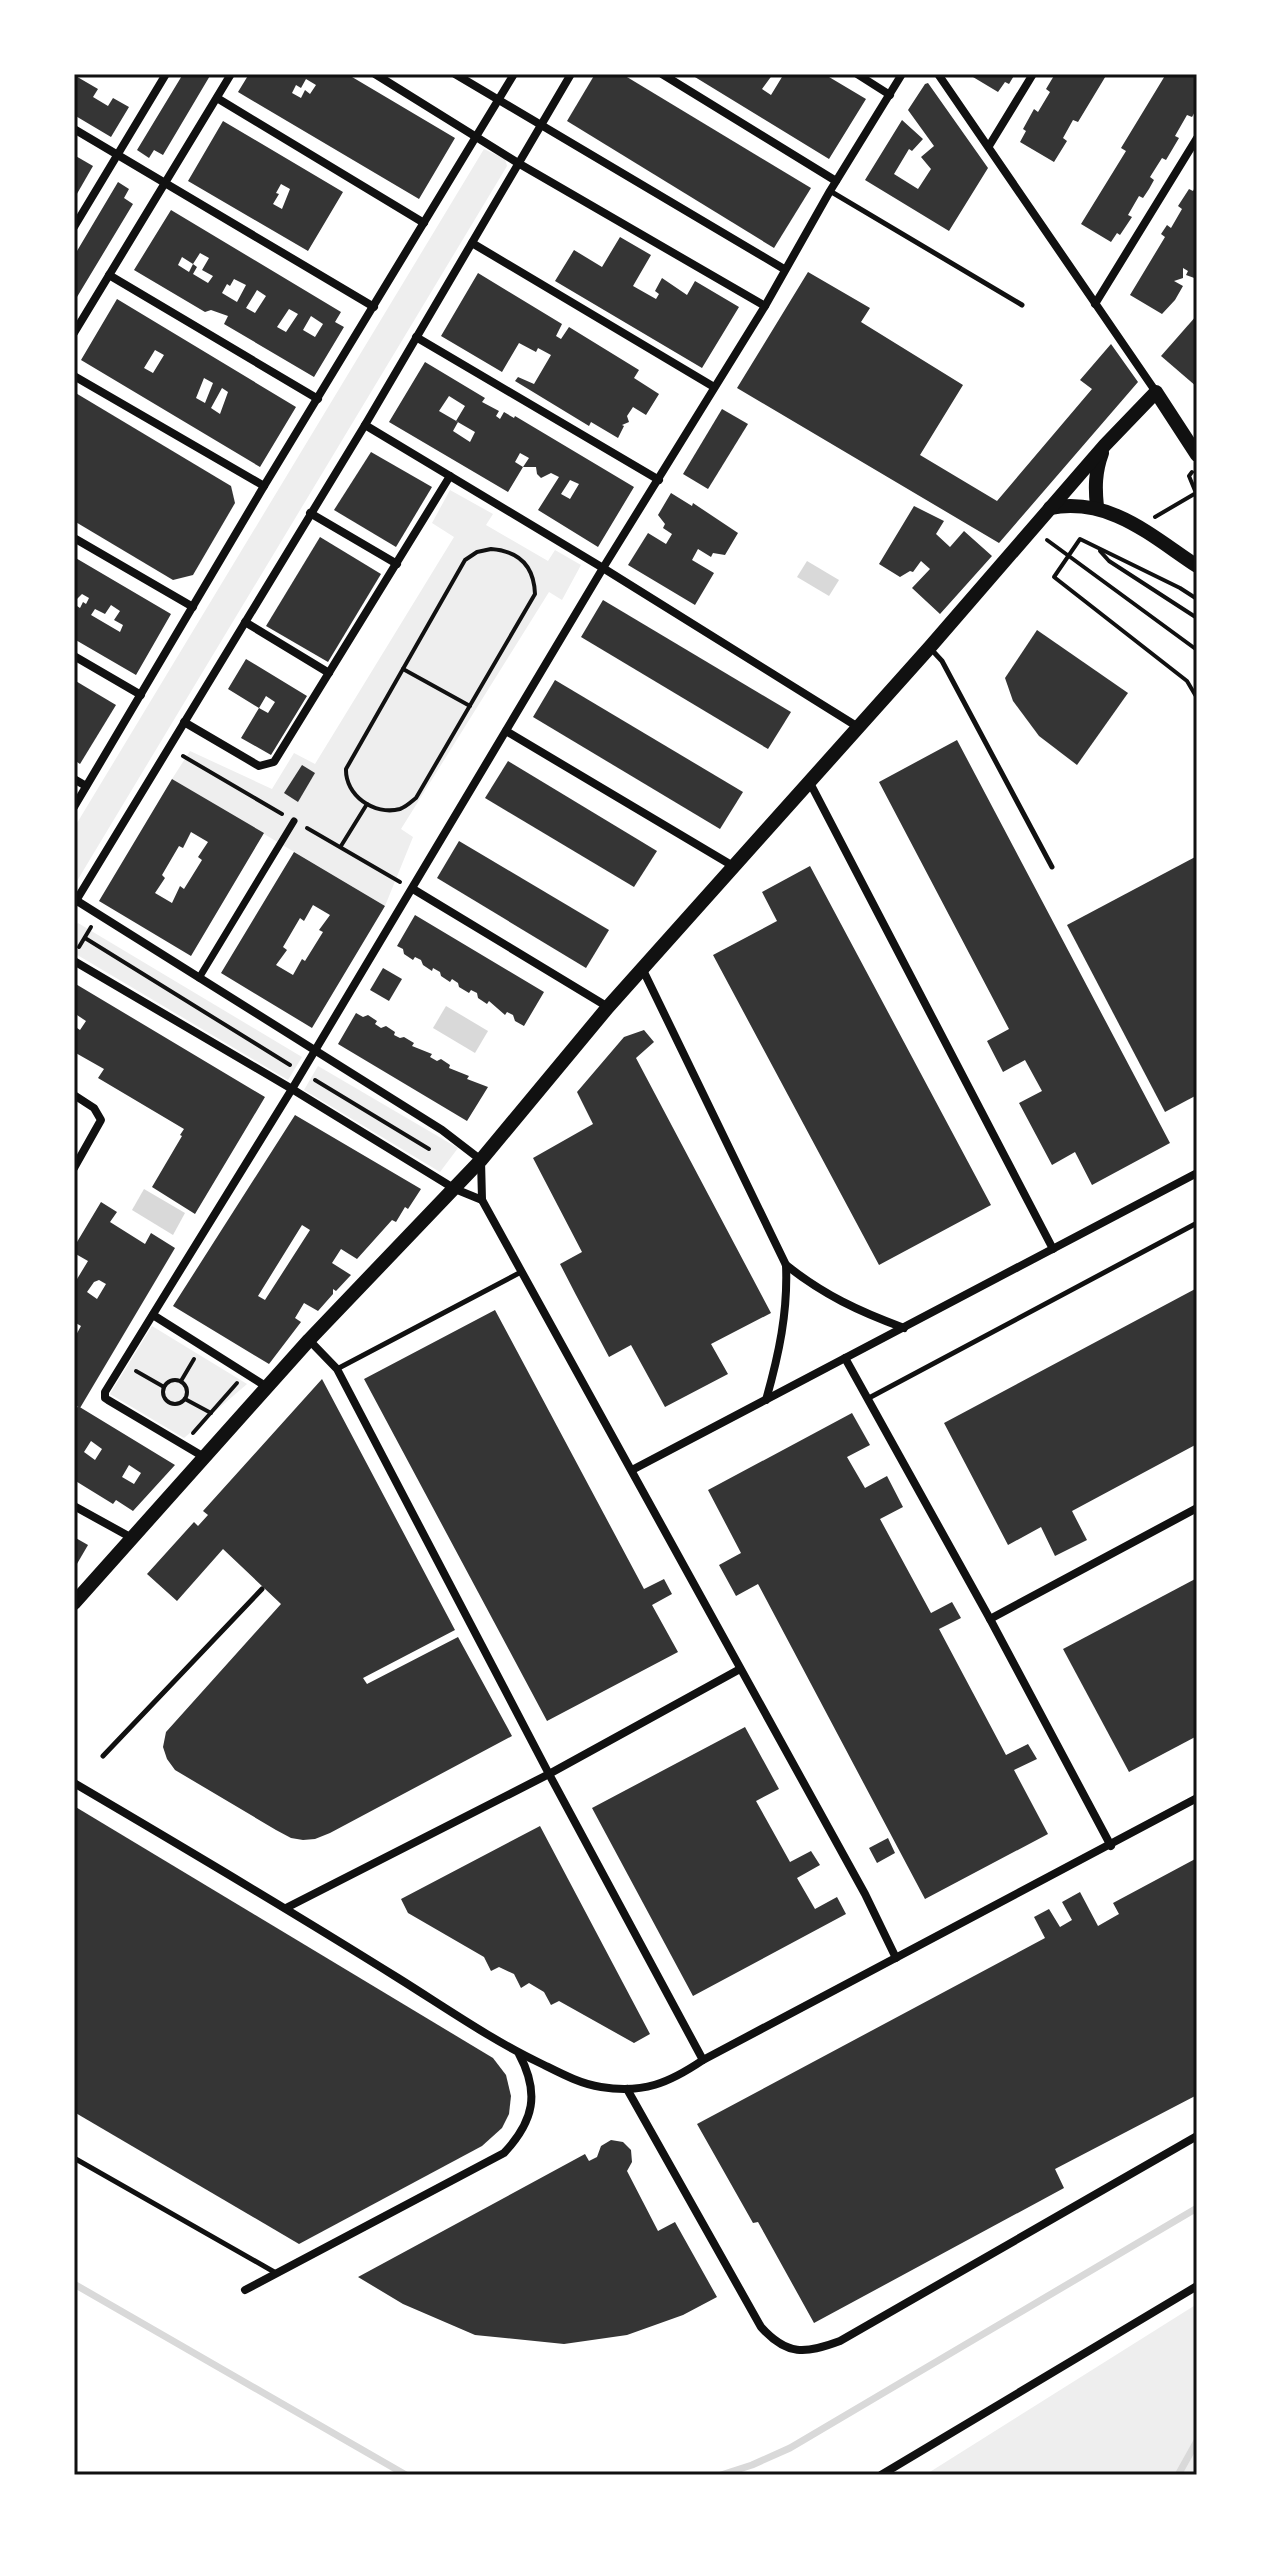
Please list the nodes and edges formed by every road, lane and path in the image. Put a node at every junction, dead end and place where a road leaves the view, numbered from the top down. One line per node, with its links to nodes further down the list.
1 (166, 74): 20 (street)
2 (231, 74): 13 (street)
3 (375, 74): 17 (street)
4 (455, 74): 14 (street)
5 (514, 74): 14 (street)
6 (571, 74): 15 (street)
7 (662, 74): 22 (street)
8 (857, 74): 12 (street)
9 (902, 74): 12 (street)
10 (938, 74): 19 (street)
11 (1033, 74): 19 (street)
12 (890, 95): 22 (street)
13 (217, 98): 23 (street); 25 (street)
14 (499, 100): 15 (street); 17 (street)
15 (541, 125): 21 (street); 28 (street)
16 (74, 129): 20 (street)
17 (477, 137): 21 (street); 25 (street)
18 (1197, 138): 30 (street)
19 (989, 146): 30 (street)
20 (118, 155): 23 (street); 26 (street)
21 (518, 163): 27 (street); 32 (street)
22 (836, 181): 24 (street)
23 (165, 183): 29 (street); 33 (street)
24 (830, 191): 28 (street); 31 (lane)
25 (424, 223): 33 (street)
26 (74, 227)
27 (472, 243): 35 (street); 37 (street)
28 (784, 269): 32 (street)
29 (109, 275): 34 (street); 39 (street)
30 (1095, 304): 38 (street)
31 (1022, 305)
32 (765, 306): 37 (street)
33 (374, 307): 39 (street)
34 (74, 333)
35 (416, 337): 40 (street); 45 (street)
36 (74, 376): 46 (street)
37 (714, 387): 45 (street)
38 (1156, 392): 41 (street); 42 (street)
39 (318, 399): 46 (street)
40 (365, 425): 44 (street); 49 (street)
41 (1105, 445): 47 (street); 48 (street)
42 (1196, 451)
43 (1197, 468): 50 (path)
44 (450, 476): 55 (street); 57 (street)
45 (659, 480): 57 (street)
46 (264, 486): 59 (street)
47 (1097, 507): 48 (street); 50 (street)
48 (1050, 508): 51 (street)
49 (310, 513): 55 (street); 61 (street)
50 (1131, 523): 56 (street)
51 (1031, 530): 54 (path); 62 (street)
52 (74, 538): 59 (street)
53 (1095, 546): 54 (path); 58 (path); 60 (path)
54 (1068, 555): 63 (path); 68 (path)
55 (397, 564): 66 (street)
56 (1197, 566)
57 (603, 568): 71 (street); 72 (street)
58 (1197, 599)
59 (193, 607): 67 (street)
60 (1197, 618)
61 (245, 622): 66 (street); 70 (street)
62 (930, 647): 71 (street); 81 (lane)
63 (1197, 650)
64 (74, 656): 67 (street)
65 (403, 669): 69 (path); 69 (path); 76 (path)
66 (329, 673): 70 (street)
67 (141, 695): 75 (street)
68 (1197, 698)
69 (470, 706): 76 (path)
70 (184, 722): 83 (street)
71 (858, 727): 74 (street)
72 (506, 731): 80 (street); 82 (street)
73 (74, 779): 75 (street)
74 (809, 781): 80 (street); 103 (street)
75 (86, 786): 77 (street)
76 (367, 803): 79 (path)
77 (74, 807)
78 (294, 821): 88 (street)
79 (341, 846)
80 (733, 866): 87 (street)
81 (1052, 867)
82 (413, 889): 89 (street); 90 (street)
83 (75, 901): 84 (street)
84 (99, 915): 85 (path); 88 (street)
85 (85, 938): 86 (path); 91 (path)
86 (74, 958): 92 (street)
87 (642, 968): 89 (street); 104 (street)
88 (199, 978): 90 (street)
89 (608, 1007): 96 (street)
90 (315, 1049): 91 (street); 94 (street)
91 (301, 1072): 92 (street); 95 (path)
92 (292, 1089): 97 (street); 106 (street)
93 (74, 1095): 98 (street)
94 (442, 1130): 95 (path); 96 (street)
95 (429, 1149): 97 (path)
96 (481, 1160): 100 (street); 101 (street)
97 (418, 1166): 100 (street)
98 (74, 1168)
99 (1197, 1173): 103 (street)
100 (455, 1189): 101 (street); 108 (street)
101 (482, 1200): 105 (street)
102 (1197, 1223): 119 (lane)
103 (1053, 1249): 107 (street)
104 (786, 1265): 107 (street); 118 (street)
105 (521, 1272): 111 (lane); 123 (street)
106 (153, 1315): 109 (street); 121 (street)
107 (904, 1328): 110 (street)
108 (309, 1340): 111 (street); 116 (street)
109 (201, 1346): 113 (street); 114 (path)
110 (845, 1358): 118 (street); 119 (street)
111 (337, 1369): 132 (street)
112 (136, 1371): 115 (path)
113 (246, 1374): 116 (street); 120 (path)
114 (181, 1381): 115 (path); 117 (path)
115 (164, 1387): 117 (path)
116 (267, 1387): 122 (street)
117 (185, 1399): 120 (path)
118 (766, 1400): 123 (street)
119 (866, 1400): 129 (street)
120 (211, 1414): 121 (path)
121 (183, 1444): 122 (street)
122 (204, 1457): 126 (street)
123 (632, 1470): 130 (street)
124 (74, 1506): 126 (street)
125 (1197, 1508): 129 (street)
126 (132, 1538): 128 (street)
127 (262, 1589): 131 (lane)
128 (74, 1603)
129 (990, 1619): 135 (street)
130 (740, 1669): 132 (street); 137 (street)
131 (103, 1756)
132 (549, 1774): 136 (street); 139 (street)
133 (74, 1783): 136 (street)
134 (1197, 1798): 135 (street)
135 (1111, 1846): 137 (street)
136 (286, 1908): 138 (street)
137 (896, 1958): 139 (street)
138 (519, 2053): 140 (street); 143 (street)
139 (703, 2060): 140 (street)
140 (627, 2089): 141 (street)
141 (1197, 2136)
142 (74, 2158): 143 (lane)
143 (276, 2273): 145 (street)
144 (1197, 2286): 146 (street)
145 (245, 2290)
146 (881, 2475)

